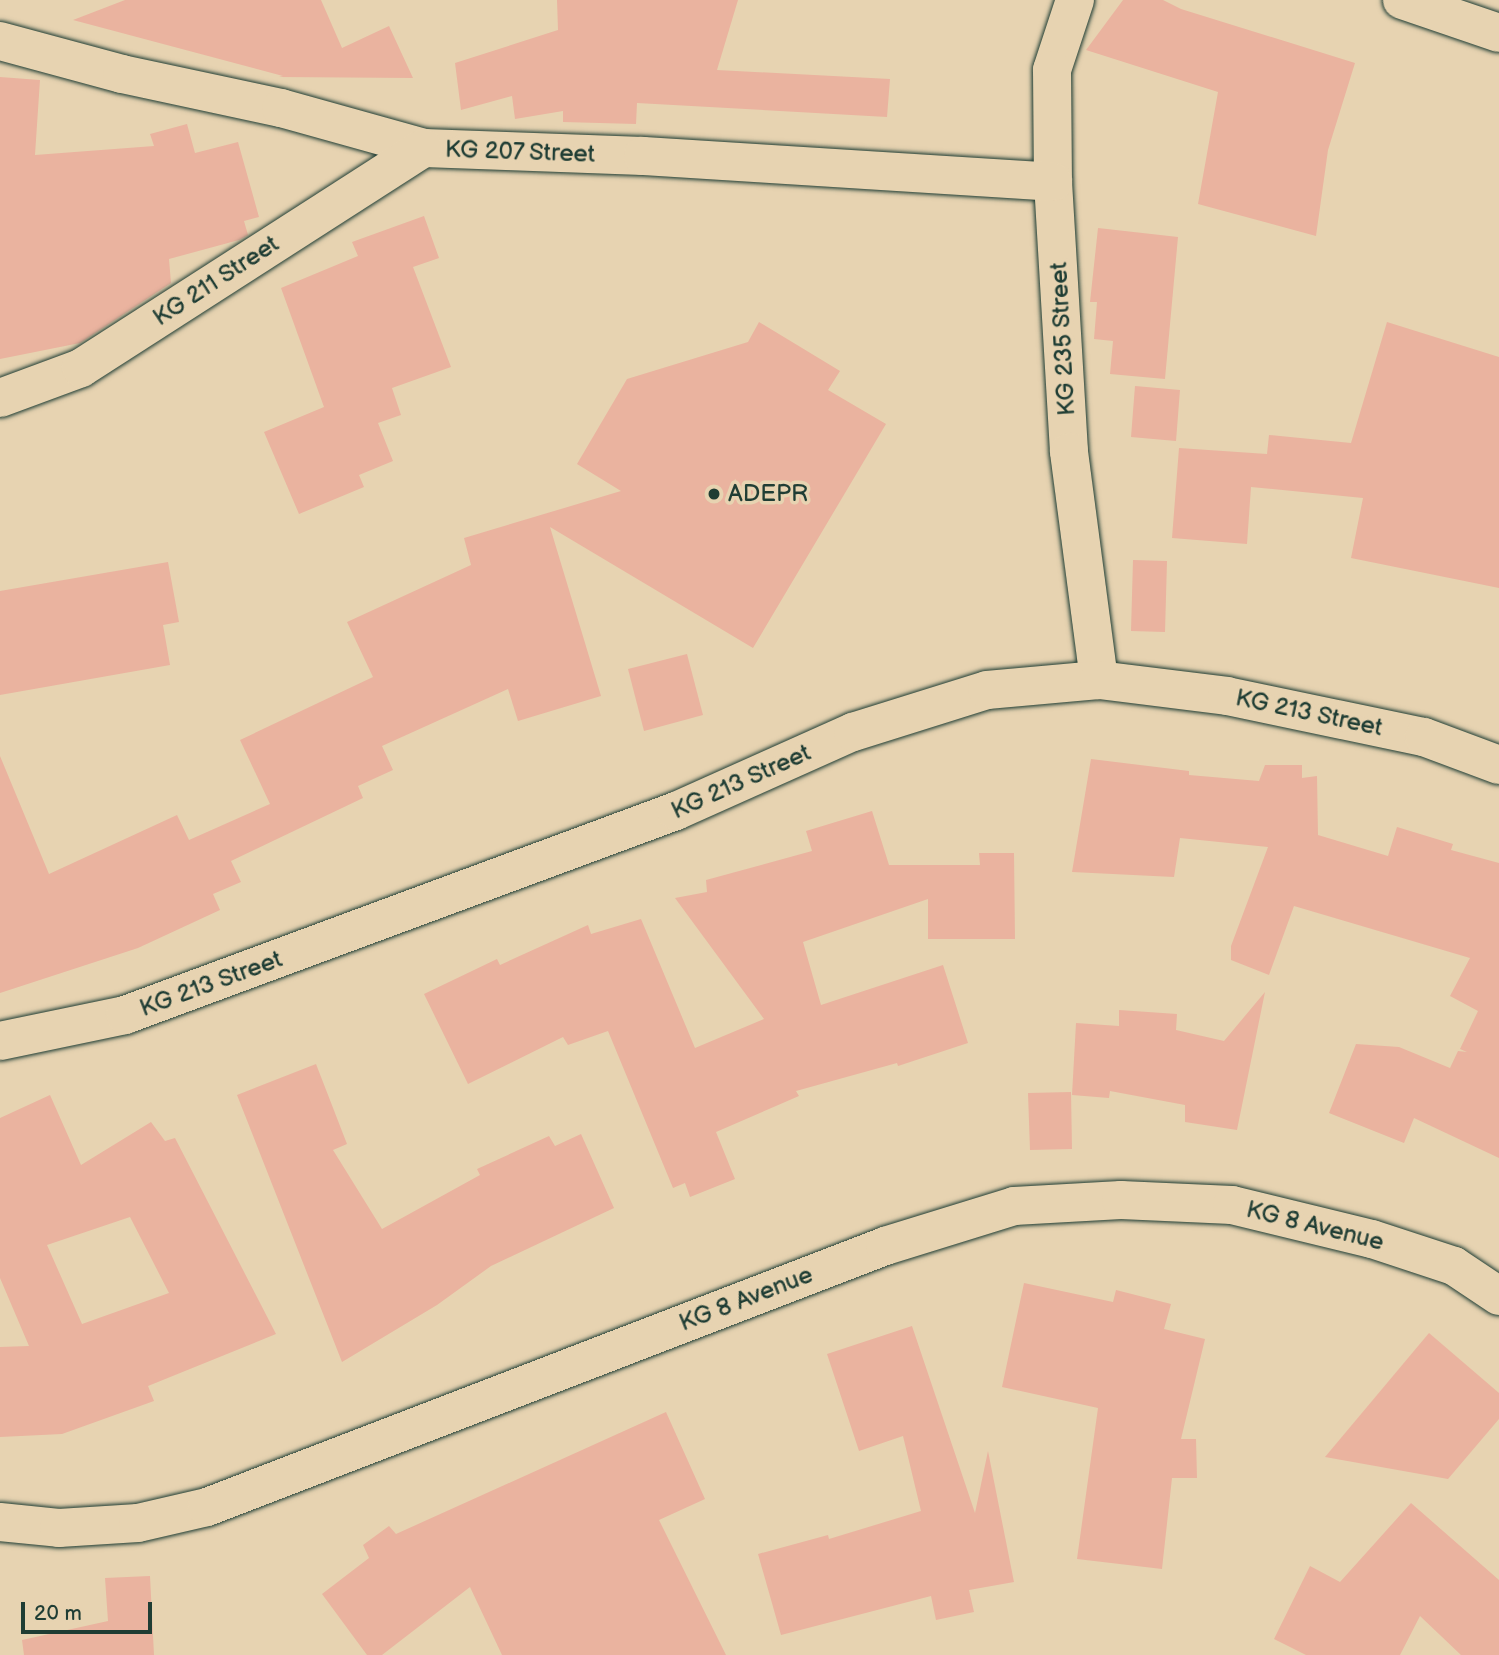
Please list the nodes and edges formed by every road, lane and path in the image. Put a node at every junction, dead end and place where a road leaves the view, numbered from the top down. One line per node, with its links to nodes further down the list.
1 (1076, 0): 6 (street, KG 235 Street)
2 (1402, 0): 3 (street)
3 (1499, 33)
4 (0, 41): 5 (street, KG 207 Street)
5 (424, 148): 6 (street, KG 207 Street); 7 (street, KG 211 Street)
6 (1053, 183): 8 (street, KG 235 Street)
7 (0, 398)
8 (1099, 680): 9 (street, KG 213 Street); 10 (street, KG 213 Street)
9 (1499, 765)
10 (0, 1041)
11 (1499, 1296): 12 (street, KG 8 Avenue)
12 (0, 1522)

